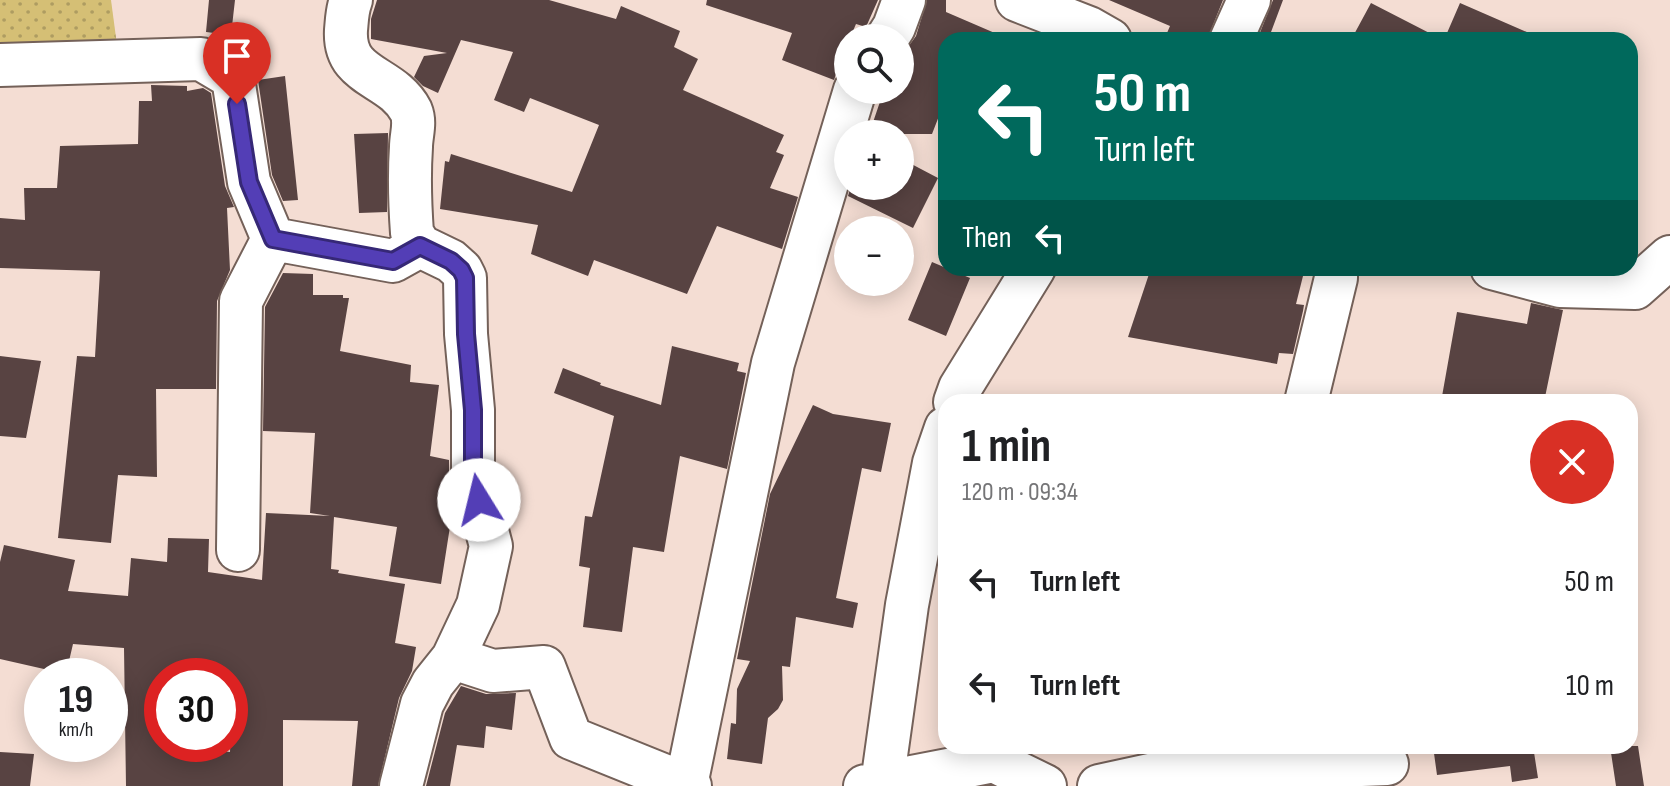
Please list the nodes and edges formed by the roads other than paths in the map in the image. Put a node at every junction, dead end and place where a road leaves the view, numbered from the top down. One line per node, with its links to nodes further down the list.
1 (351, 0): 11 (street)
2 (904, 0): 5 (street)
3 (1017, 0): 6 (street)
4 (1249, 0): 7 (street)
5 (895, 24)
6 (1096, 32)
7 (1235, 32)
8 (0, 65): 10 (street)
9 (851, 104): 24 (street)
10 (273, 239): 11 (street); 19 (street)
11 (420, 246): 20 (street)
12 (1670, 257): 15 (street)
13 (1029, 276): 16 (street)
14 (1336, 276): 17 (street)
15 (1522, 276)
16 (958, 394)
17 (1308, 394)
18 (938, 451): 22 (street)
19 (238, 550)
20 (453, 658): 23 (street); 24 (street)
21 (1388, 765): 26 (street)
22 (874, 785): 25 (street)
23 (401, 786)
24 (688, 786)
25 (1045, 786)
26 (1099, 786)

